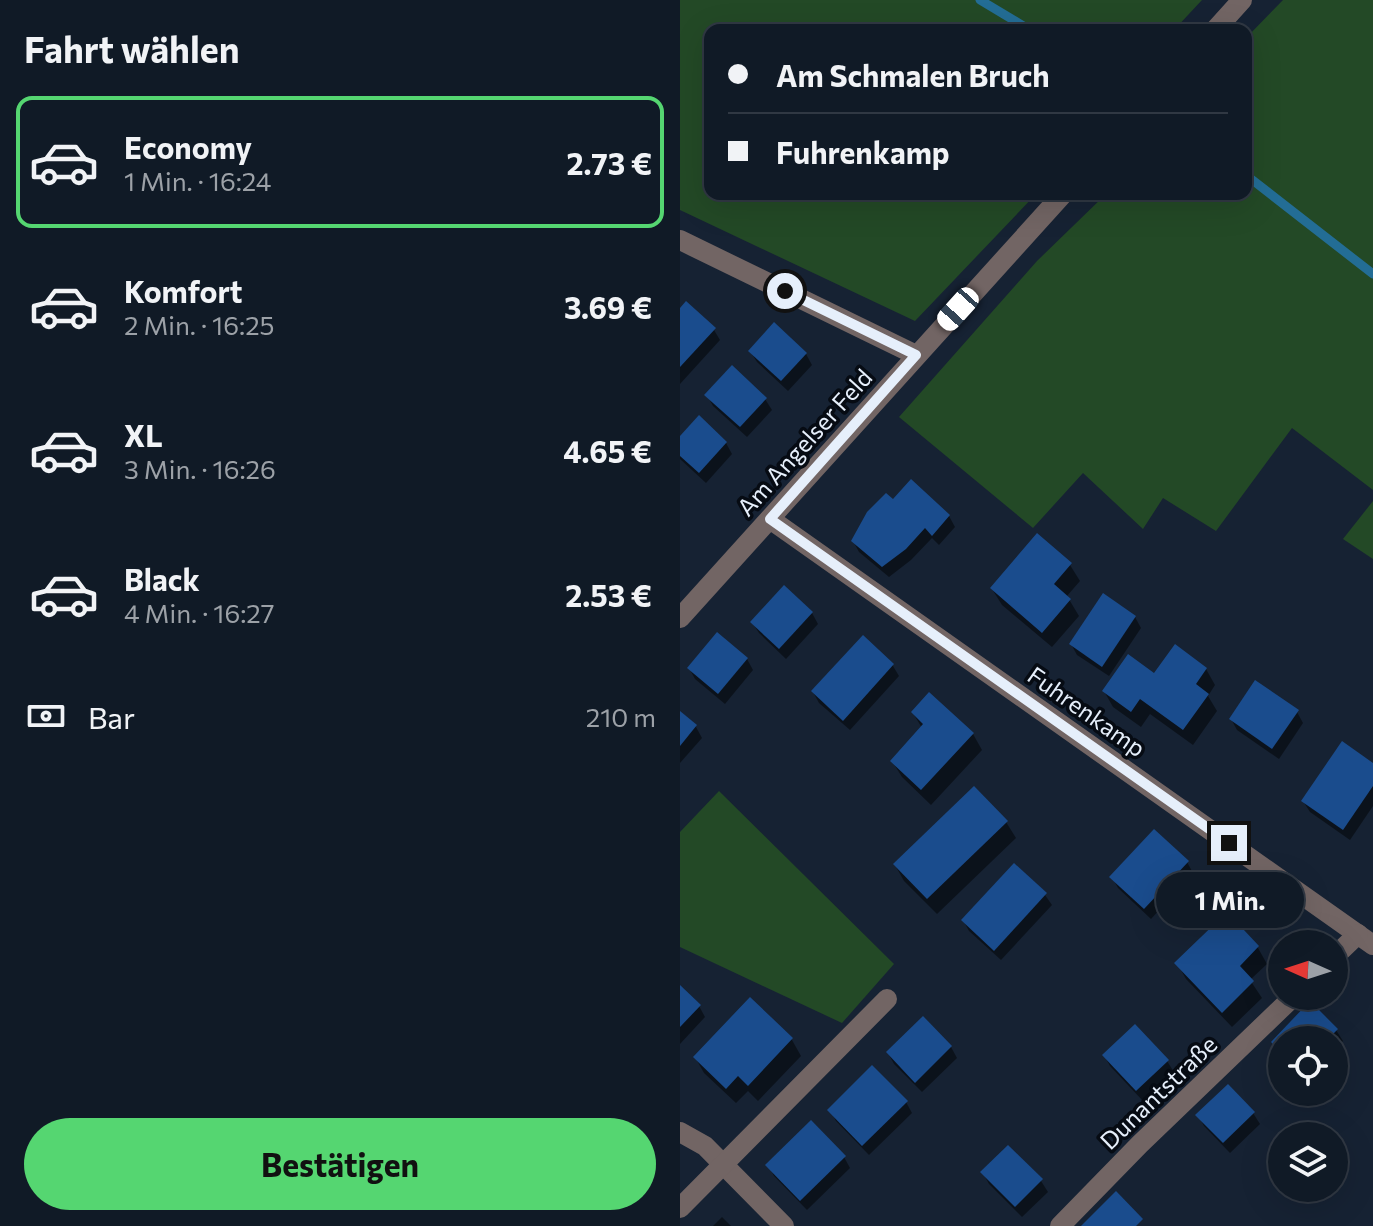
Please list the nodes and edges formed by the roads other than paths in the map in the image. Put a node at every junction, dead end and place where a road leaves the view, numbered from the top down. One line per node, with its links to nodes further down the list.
1 (1242, 0): 2 (street)
2 (1220, 24)
3 (1058, 200): 5 (street, Am Angelser Feld)
4 (680, 240): 5 (street)
5 (916, 355): 6 (street, Am Angelser Feld)
6 (770, 519): 7 (street, Am Angelser Feld); 8 (street, Fuhrenkamp)
7 (680, 618)
8 (1365, 940)
9 (887, 999): 12 (street)
10 (1279, 1010): 15 (street, Dunantstraße)
11 (680, 1132): 12 (street)
12 (722, 1164): 13 (street); 14 (street)
13 (680, 1208)
14 (784, 1226)
15 (1060, 1226)

